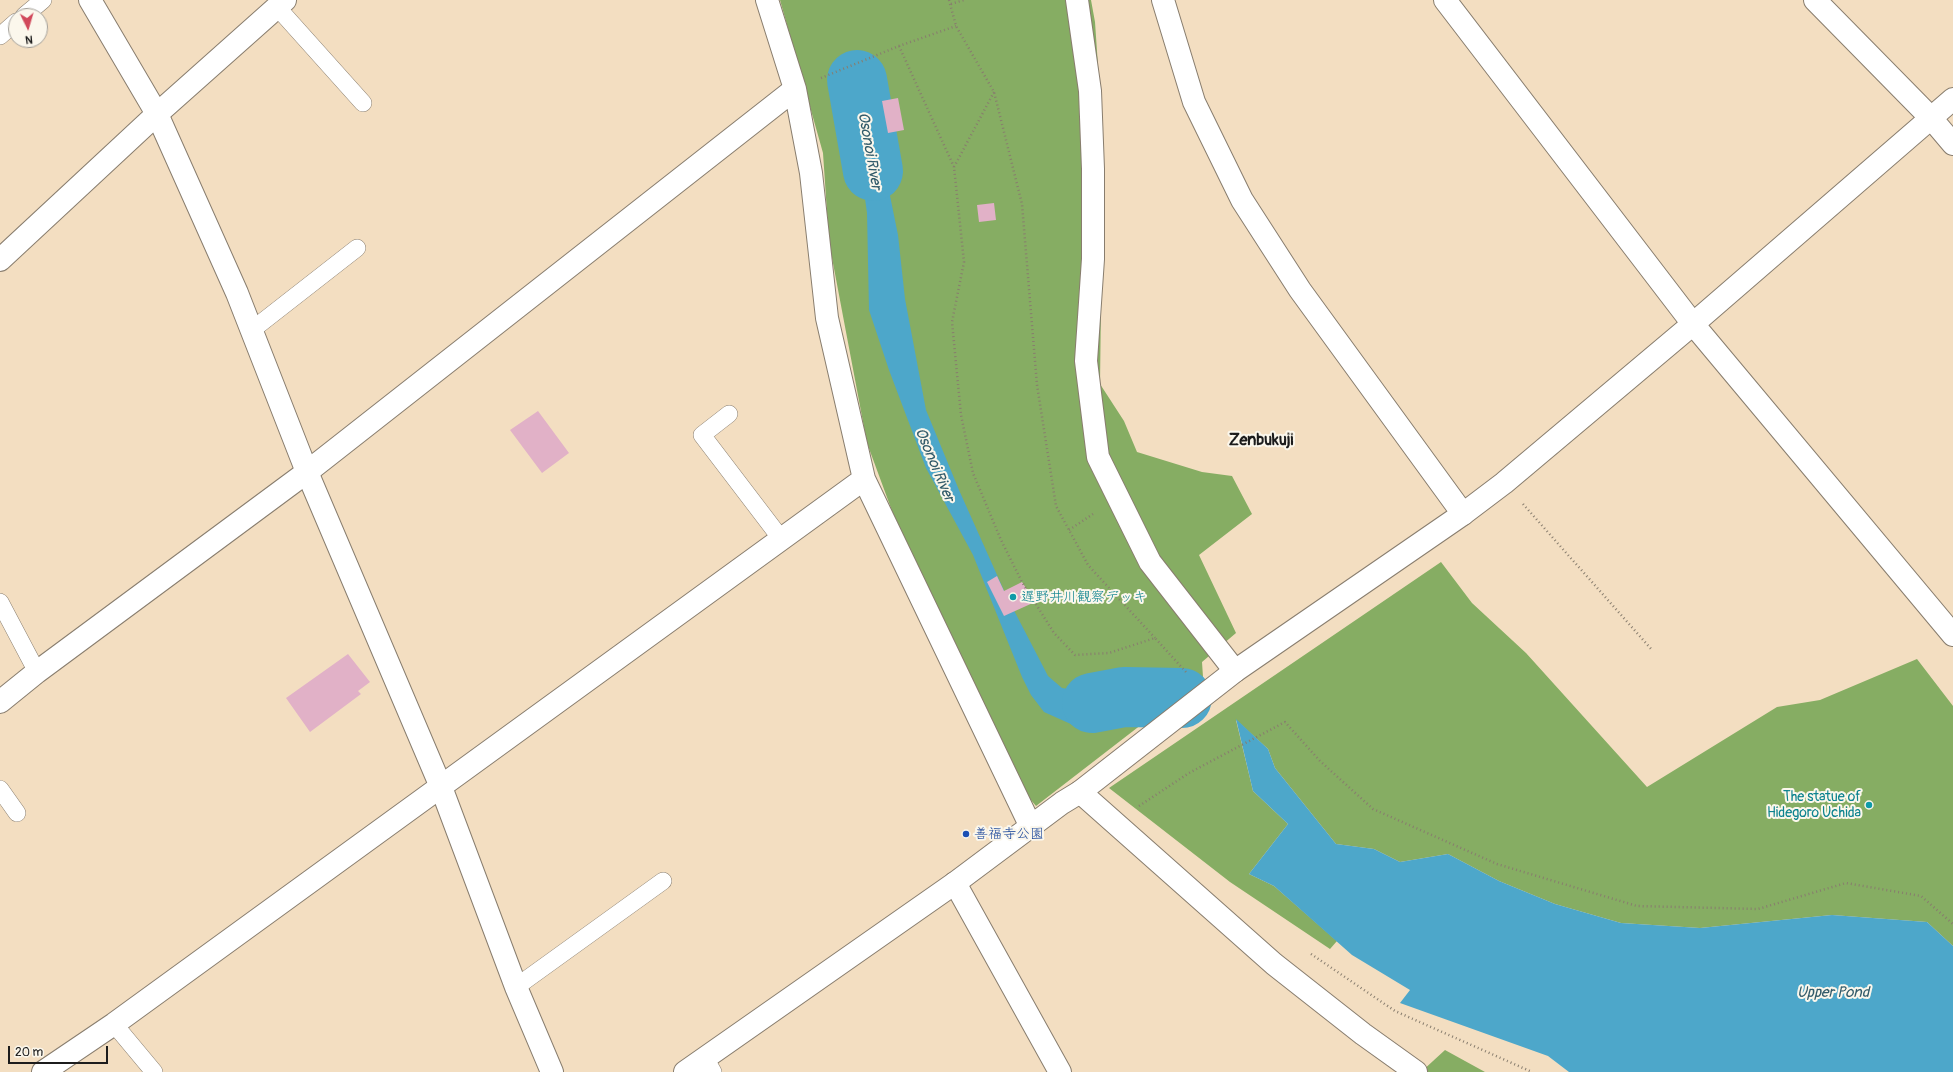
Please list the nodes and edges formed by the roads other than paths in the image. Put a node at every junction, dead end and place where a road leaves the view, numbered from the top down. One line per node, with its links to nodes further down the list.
1 (43, 0): 9 (lane)
2 (90, 0): 15 (street)
3 (767, 0): 12 (street)
4 (1078, 0): 29 (street)
5 (1163, 0): 25 (street)
6 (1445, 0): 20 (street)
7 (1815, 0): 16 (street)
8 (281, 3): 14 (lane); 15 (street)
9 (34, 8)
10 (8, 29): 11 (lane)
11 (0, 36)
12 (795, 89): 23 (street); 24 (street)
13 (1953, 99): 16 (street)
14 (363, 103)
15 (157, 114): 19 (street); 21 (street)
16 (1931, 118): 17 (street); 20 (street)
17 (1953, 144)
18 (357, 248): 21 (lane)
19 (0, 260)
20 (1693, 324): 25 (street); 28 (street)
21 (252, 330): 23 (street)
22 (729, 414): 26 (lane)
23 (307, 472): 30 (street); 32 (street)
24 (864, 479): 26 (street); 36 (street)
25 (1463, 514): 29 (street)
26 (782, 540): 32 (street)
27 (0, 602): 30 (lane)
28 (1953, 635)
29 (1235, 671): 34 (street)
30 (37, 672): 31 (street)
31 (0, 702)
32 (441, 787): 39 (street); 40 (street)
33 (0, 789): 35 (lane)
34 (1080, 792): 36 (street); 47 (street)
35 (17, 813)
36 (1031, 827): 38 (street)
37 (663, 881): 39 (lane)
38 (955, 883): 41 (street); 46 (street)
39 (516, 987): 44 (street)
40 (114, 1024): 42 (street); 43 (lane)
41 (709, 1065): 45 (street)
42 (43, 1072)
43 (154, 1072)
44 (552, 1072)
45 (685, 1072)
46 (1060, 1072)
47 (1416, 1072)

